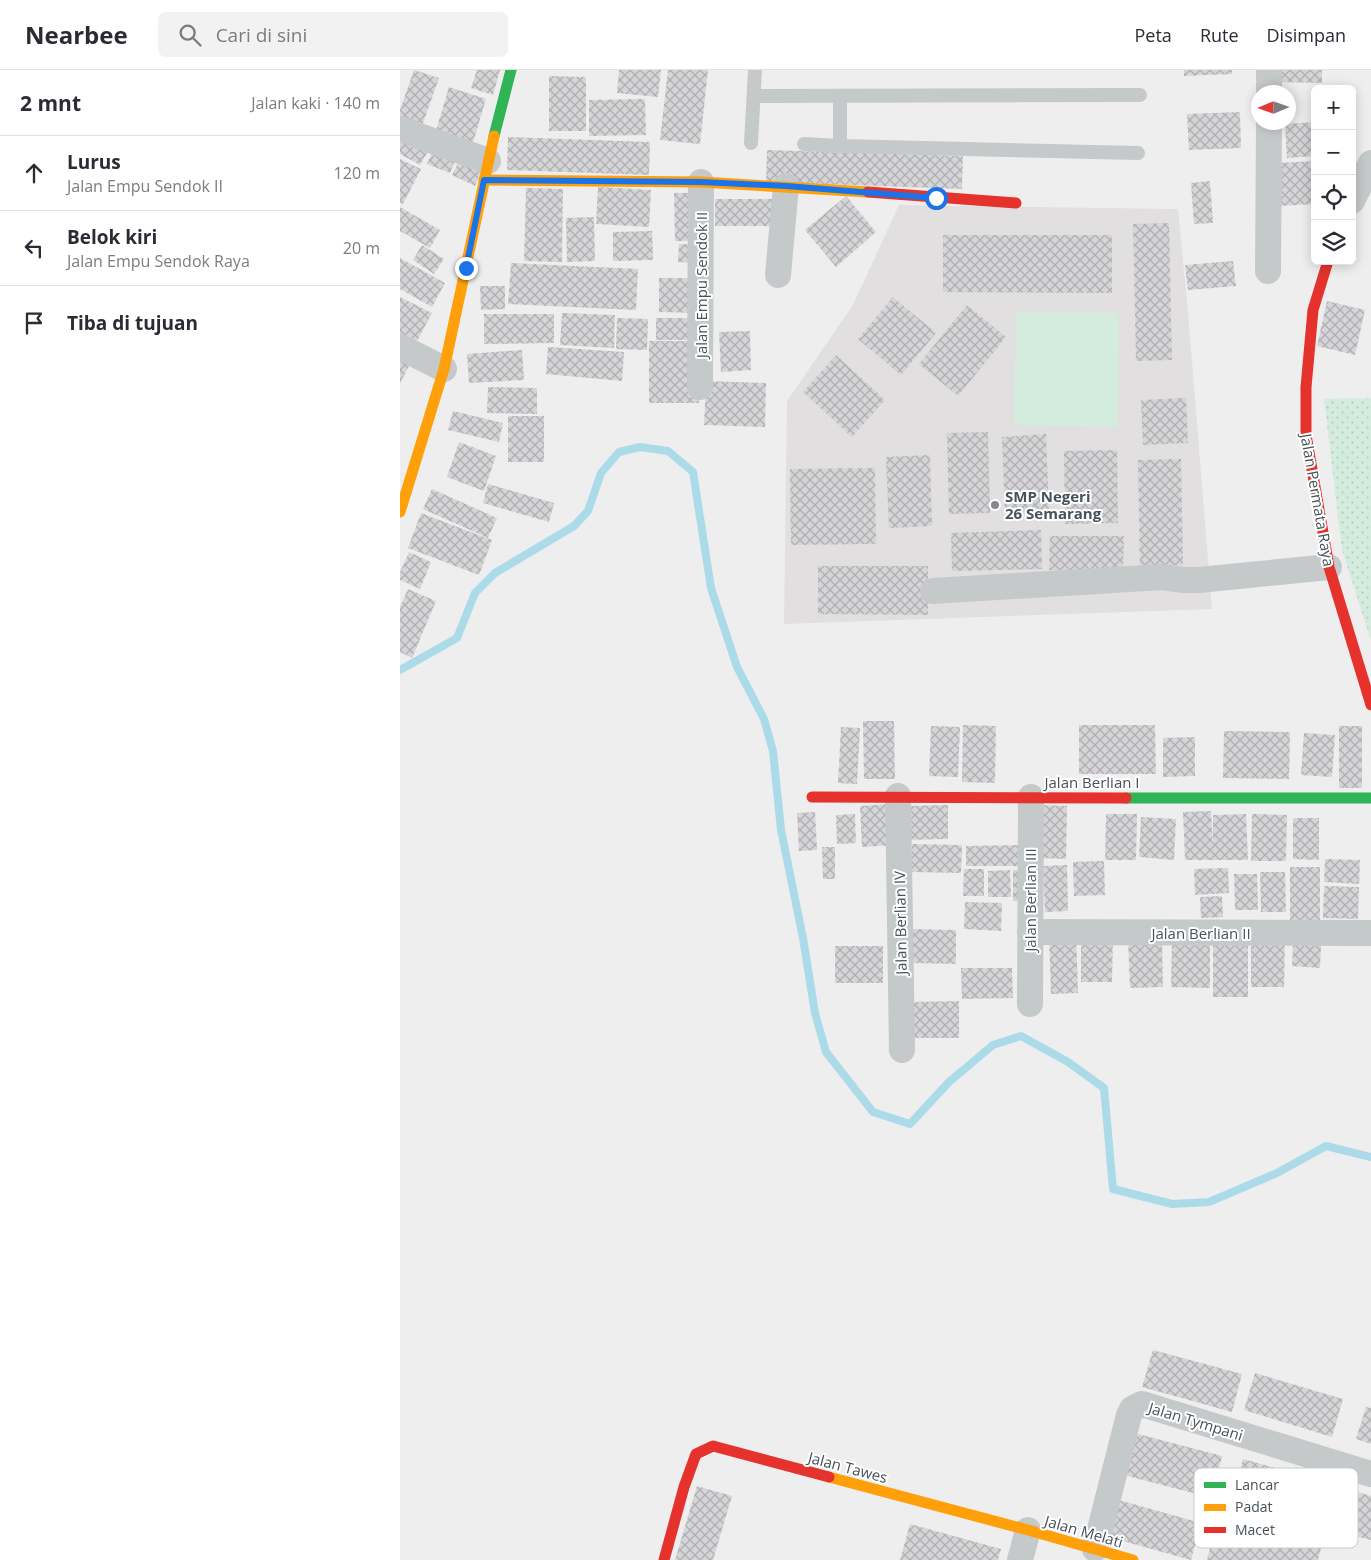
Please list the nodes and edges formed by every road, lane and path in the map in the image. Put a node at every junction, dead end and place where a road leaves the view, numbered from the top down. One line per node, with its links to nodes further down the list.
1 (511, 70): 15 (street)
2 (755, 70): 6 (lane)
3 (1269, 70): 4 (street)
4 (1269, 85)
5 (1140, 95): 7 (lane)
6 (754, 96): 7 (lane); 10 (lane)
7 (840, 96): 12 (lane)
8 (400, 130): 15 (street)
9 (1269, 130): 21 (street)
10 (751, 143)
11 (804, 144): 12 (lane)
12 (840, 146): 13 (lane)
13 (1138, 153)
14 (1371, 163): 18 (street)
15 (486, 170): 16 (street); 24 (street)
16 (701, 182): 17 (street); 25 (street, Jalan Empu Sendok II)
17 (786, 186): 19 (street); 22 (street)
18 (1356, 193)
19 (1016, 203)
20 (1327, 265): 27 (street, Jalan Permata Raya)
21 (1268, 271)
22 (778, 275)
23 (400, 347): 24 (street)
24 (444, 369): 26 (street)
25 (700, 387)
26 (400, 512)
27 (1328, 566): 28 (street); 29 (street, Jalan Permata Raya)
28 (933, 591)
29 (1371, 705)
30 (898, 796): 31 (street, Jalan Berlian I); 32 (street, Jalan Berlian I); 37 (street, Jalan Berlian IV)
31 (812, 797)
32 (1031, 797): 33 (street, Jalan Berlian I); 34 (street, Jalan Berlian III)
33 (1371, 798)
34 (1030, 932): 35 (street, Jalan Berlian II); 36 (street, Jalan Berlian III)
35 (1371, 934)
36 (1030, 1004)
37 (902, 1050)
38 (1351, 1468): 42 (street, Jalan Tympani)
39 (1358, 1470): 40 (street, Jalan Tympani)
40 (1371, 1474)
41 (1028, 1530): 42 (street, Jalan Melati); 43 (street, Jalan Tawes); 44 (street)
42 (1095, 1549): 45 (street, Jalan Melati)
43 (664, 1560)
44 (1020, 1560)
45 (1132, 1560)

